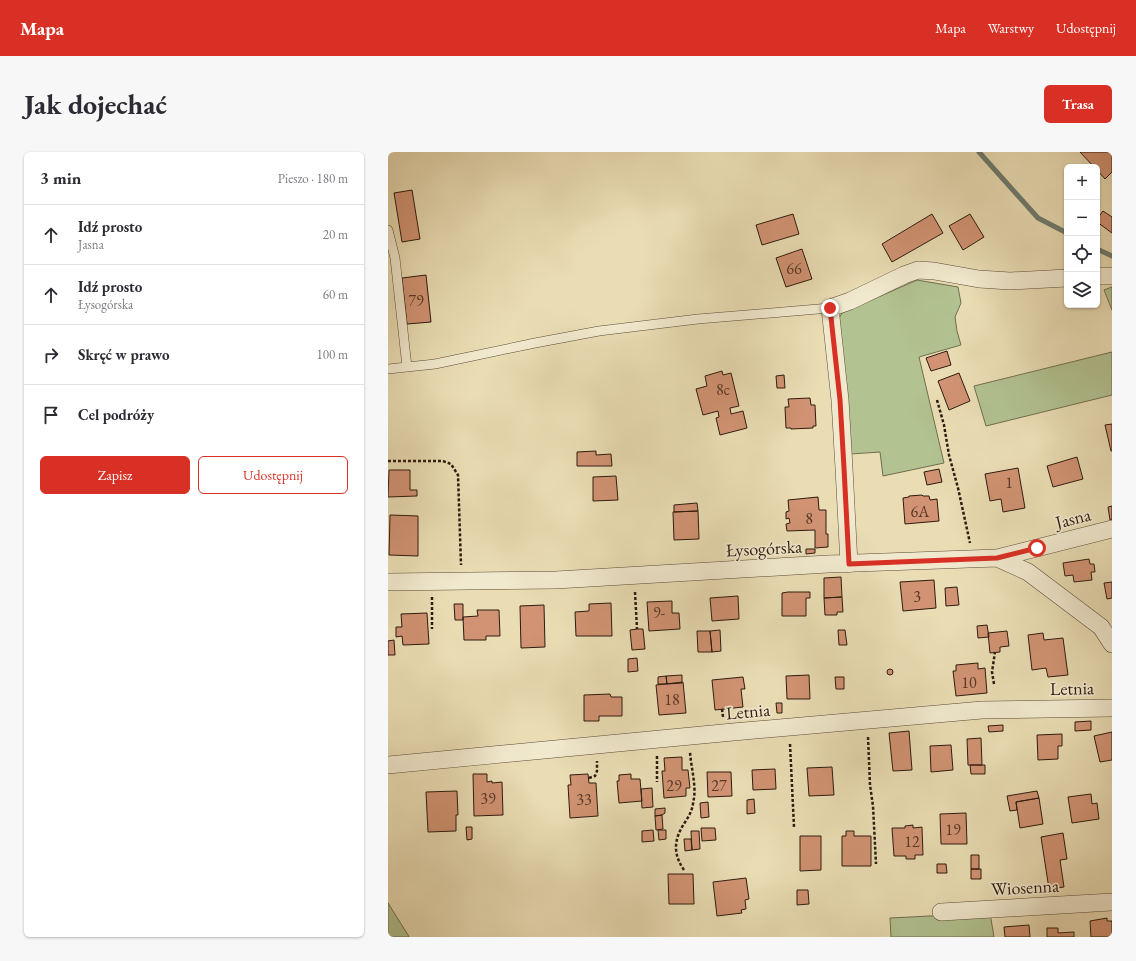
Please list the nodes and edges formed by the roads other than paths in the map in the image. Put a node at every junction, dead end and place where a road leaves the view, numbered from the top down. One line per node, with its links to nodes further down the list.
1 (388, 230): 6 (lane)
2 (1100, 276): 3 (street)
3 (1112, 276)
4 (1064, 278): 5 (street)
5 (830, 308): 6 (lane); 10 (street)
6 (407, 367): 7 (lane)
7 (388, 368)
8 (1112, 528): 9 (street, Jasna)
9 (997, 558): 10 (street, Łysogórska); 12 (street, Łysogórska)
10 (849, 564): 11 (street, Łysogórska)
11 (388, 582)
12 (1112, 644)
13 (1112, 708): 14 (street, Letnia)
14 (388, 764)
15 (1112, 902): 16 (street, Wiosenna)
16 (941, 912)

